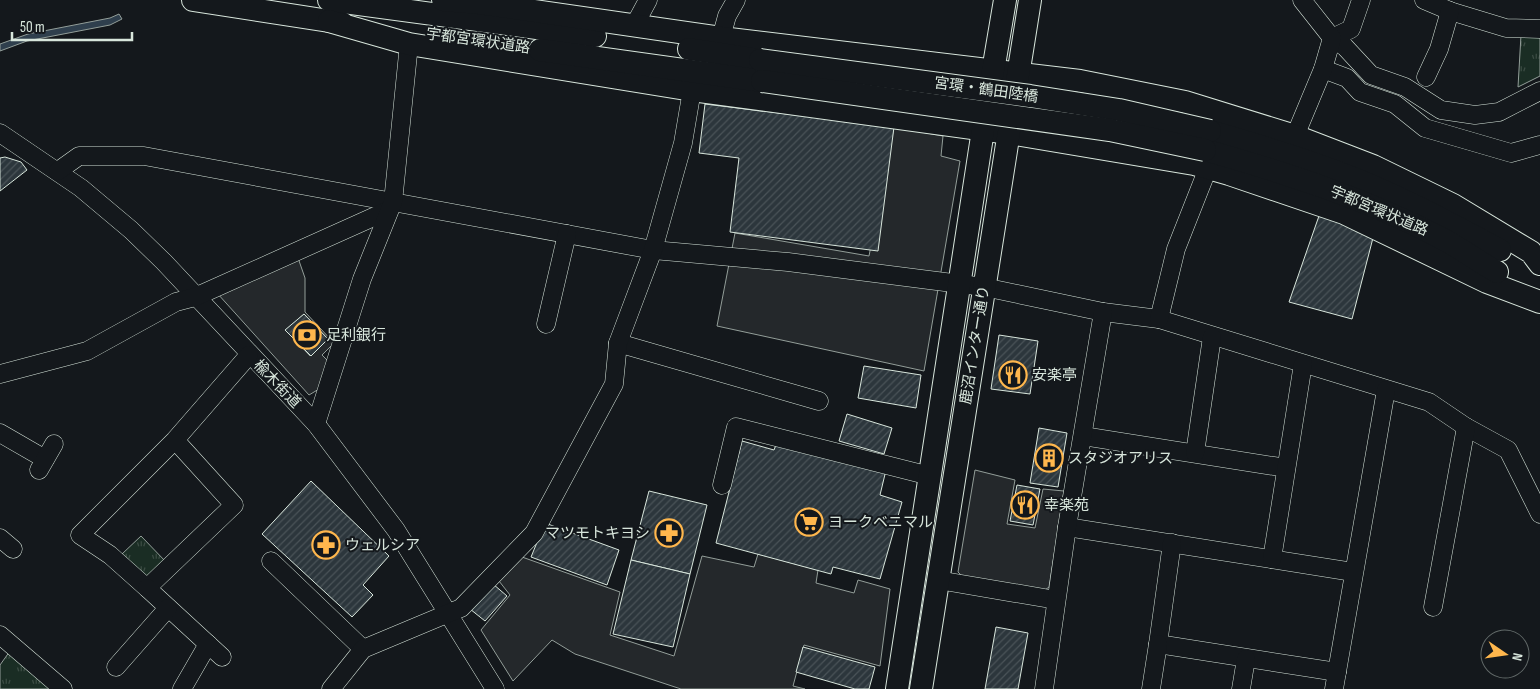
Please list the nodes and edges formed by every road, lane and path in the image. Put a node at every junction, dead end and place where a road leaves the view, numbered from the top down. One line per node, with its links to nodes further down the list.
1 (193, 0): 12 (main road, 宇都宮環状道路)
2 (396, 0): 11 (main road)
3 (443, 0): 14 (main road)
4 (648, 0): 14 (street)
5 (736, 0): 16 (street)
6 (1005, 0): 21 (main road, 鹿沼インター通り)
7 (1030, 0): 22 (main road, 鹿沼インター通り)
8 (1302, 0): 17 (street)
9 (1361, 0): 17 (street)
10 (1424, 0): 13 (street)
11 (351, 3): 12 (main road, 宇都宮環状道路); 20 (main road, 宇都宮環状道路)
12 (329, 10): 18 (main road); 20 (main road, 宇都宮環状道路)
13 (1450, 11): 15 (street); 23 (street)
14 (634, 26): 16 (main road)
15 (1540, 30)
16 (721, 38): 21 (main road)
17 (1332, 38): 19 (street); 25 (street)
18 (409, 44): 24 (main road); 33 (street)
19 (1323, 68): 29 (street); 30 (street)
20 (761, 70): 31 (main road, 宮環・鶴田陸橋, bridge)
21 (993, 70): 22 (main road); 26 (main road, 鹿沼インター通り)
22 (1018, 73): 28 (main road, 鹿沼インター通り); 29 (main road)
23 (1426, 77)
24 (692, 90): 26 (main road); 35 (street)
25 (1540, 91)
26 (983, 130): 28 (main road); 38 (main road, 鹿沼インター通り)
27 (0, 133): 32 (street, 楡木街道)
28 (1009, 133): 31 (main road); 39 (main road, 鹿沼インター通り)
29 (1295, 136): 36 (main road)
30 (1540, 145)
31 (1208, 150): 37 (main road, 宇都宮環状道路); 41 (main road, 宇都宮環状道路); 43 (street)
32 (58, 171): 33 (street); 40 (street, 楡木街道)
33 (391, 206): 34 (street); 40 (street); 52 (street)
34 (566, 234): 35 (street); 44 (street)
35 (653, 250): 38 (street); 46 (street)
36 (1540, 264)
37 (1540, 275)
38 (959, 284): 39 (street); 60 (main road, 鹿沼インター通り)
39 (984, 287): 42 (street); 68 (main road, 鹿沼インター通り)
40 (196, 297): 47 (street, 楡木街道); 49 (street)
41 (1540, 300)
42 (1103, 312): 43 (street); 55 (street)
43 (1159, 320): 45 (street)
44 (546, 324)
45 (1212, 337): 48 (street); 58 (street)
46 (618, 343): 51 (street); 73 (street)
47 (249, 355): 52 (street, 楡木街道); 56 (street)
48 (1303, 364): 50 (street); 59 (street)
49 (0, 374)
50 (1386, 390): 53 (street); 67 (street)
51 (819, 401)
52 (316, 424): 73 (street, 楡木街道)
53 (1466, 428): 62 (street); 71 (street)
54 (0, 433): 57 (street)
55 (1083, 436): 58 (street); 63 (street)
56 (175, 440): 69 (street); 69 (street)
57 (54, 444)
58 (1195, 453): 59 (street)
59 (1286, 468): 65 (street)
60 (930, 476): 61 (street); 86 (main road, 鹿沼インター通り)
61 (722, 485)
62 (1540, 514)
63 (1068, 526): 64 (street); 70 (street)
64 (1172, 543): 65 (street); 76 (street)
65 (1272, 559): 67 (street)
66 (271, 561): 77 (street)
67 (1353, 572): 81 (street)
68 (938, 580): 70 (street); 87 (main road, 鹿沼インター通り)
69 (147, 588): 72 (street)
70 (1056, 600): 88 (street)
71 (1433, 607)
72 (168, 608): 75 (street); 80 (street)
73 (449, 614): 77 (street); 85 (street, 楡木街道)
74 (2, 641): 82 (street)
75 (208, 644): 78 (street); 83 (street)
76 (1158, 644): 79 (street); 89 (street)
77 (363, 649): 84 (street)
78 (222, 657)
79 (1246, 659): 81 (street); 90 (street)
80 (116, 667)
81 (1335, 681)
82 (63, 689)
83 (182, 689)
84 (331, 689)
85 (495, 689)
86 (897, 689)
87 (921, 689)
88 (1044, 689)
89 (1151, 689)
90 (1241, 689)

